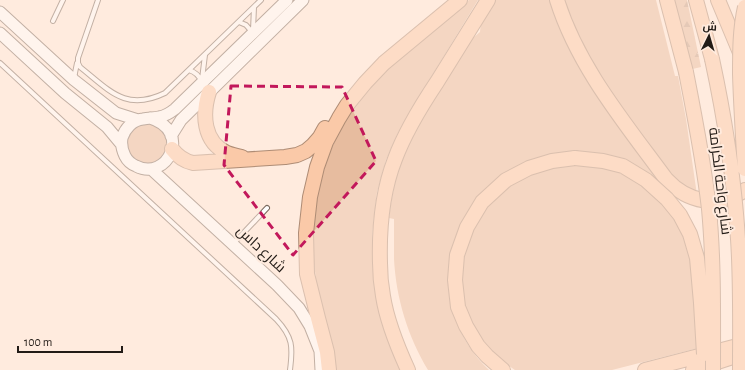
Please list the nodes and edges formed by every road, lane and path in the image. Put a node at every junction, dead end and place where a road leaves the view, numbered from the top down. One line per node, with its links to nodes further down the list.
1 (62, 0): 16 (lane)
2 (98, 0): 23 (lane)
3 (261, 0): 13 (lane)
4 (287, 0): 19 (street)
5 (303, 0): 28 (street)
6 (460, 0): 20 (highway)
7 (488, 0): 45 (highway)
8 (557, 0): 36 (highway)
9 (667, 0): 50 (highway, شارع واحة الكرامة, bridge)
10 (696, 0): 51 (highway, شارع واحة الكرامة, bridge)
11 (718, 0): 25 (highway)
12 (725, 0): 21 (highway)
13 (254, 6): 17 (lane); 19 (lane)
14 (745, 7): 35 (highway, bridge)
15 (0, 12): 27 (street)
16 (53, 21)
17 (239, 22): 19 (lane); 22 (lane)
18 (0, 33): 32 (street)
19 (253, 33): 28 (street)
20 (414, 38): 33 (highway); 44 (highway)
21 (745, 41)
22 (205, 55): 26 (lane); 28 (lane)
23 (78, 61): 27 (lane); 27 (lane)
24 (0, 63): 42 (lane)
25 (745, 65)
26 (189, 70): 27 (lane); 28 (lane)
27 (80, 78): 30 (street)
28 (206, 88): 29 (street); 31 (street); 33 (highway)
29 (150, 118): 30 (street); 31 (street)
30 (138, 120): 32 (street)
31 (172, 142): 33 (highway); 34 (street)
32 (122, 145): 34 (street)
33 (252, 159)
34 (151, 169): 38 (street, شارع داس)
35 (745, 169)
36 (745, 190)
37 (267, 208): 38 (lane)
38 (233, 244): 43 (street, شارع داس)
39 (745, 334): 52 (highway)
40 (745, 344): 47 (highway)
41 (745, 353): 48 (highway)
42 (290, 370)
43 (321, 370)
44 (329, 370)
45 (408, 370)
46 (503, 370): 49 (highway, bridge)
47 (645, 370)
48 (693, 370)
49 (705, 370)
50 (713, 370)
51 (740, 370)
52 (744, 370)

